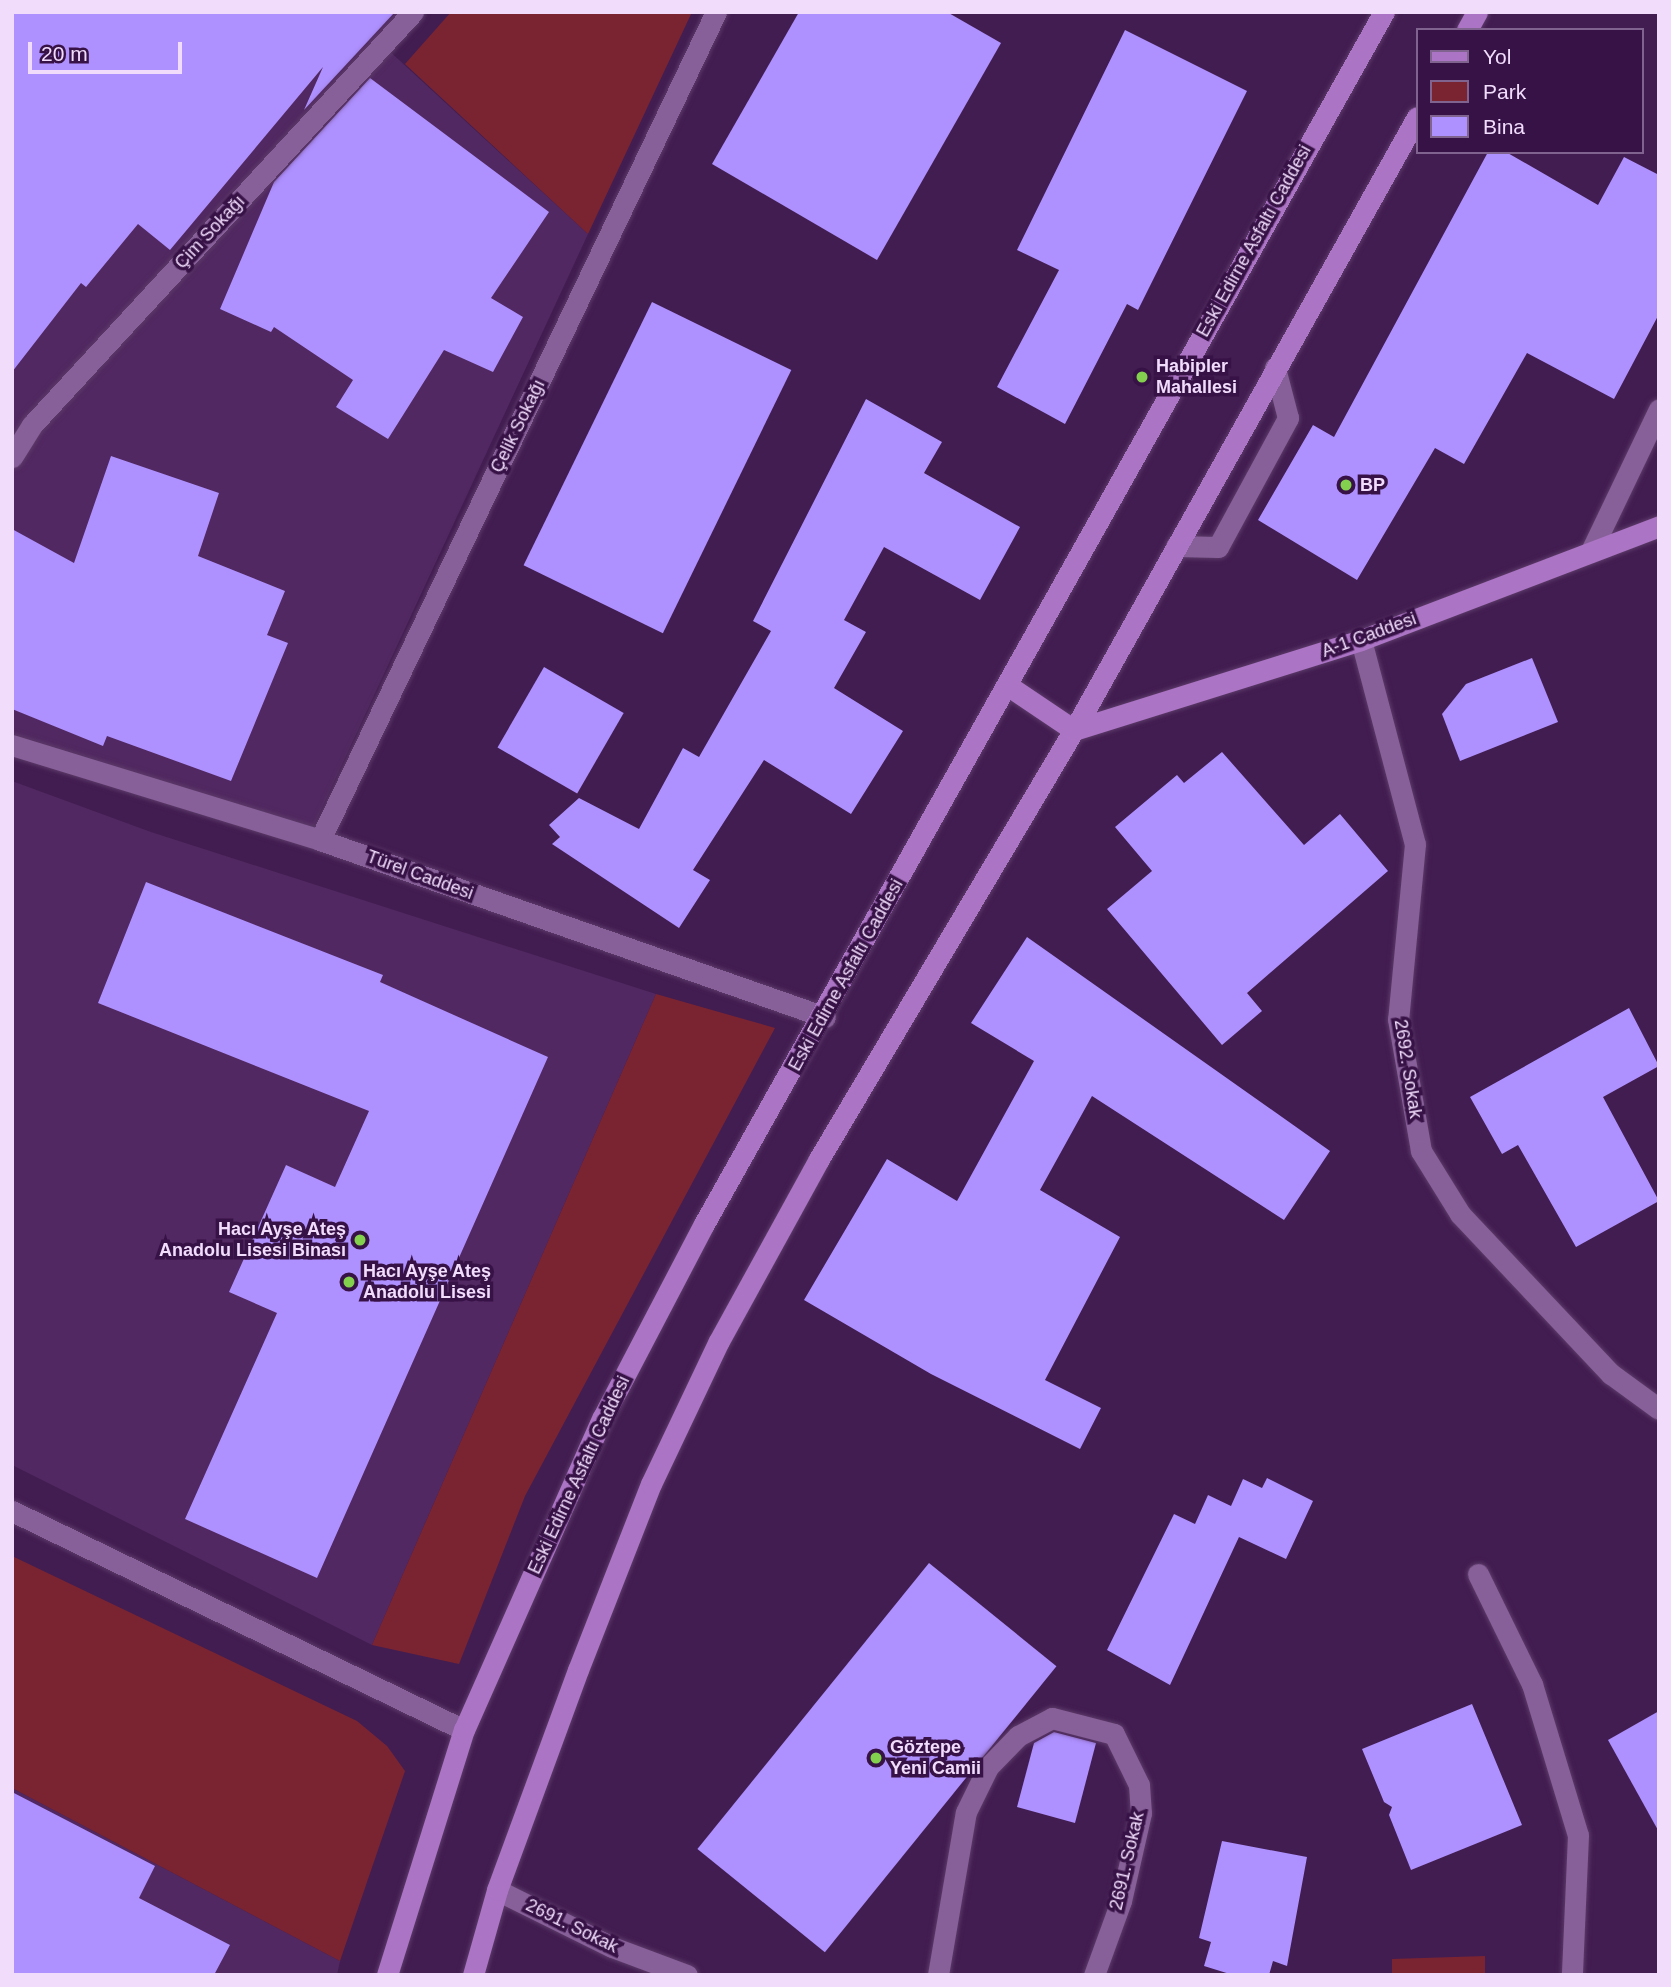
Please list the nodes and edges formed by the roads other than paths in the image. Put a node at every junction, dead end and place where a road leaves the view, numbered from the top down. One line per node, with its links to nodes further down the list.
1 (412, 12): 9 (street, Çim Sokağı)
2 (716, 12): 17 (street, Çelik Sokağı)
3 (1384, 12): 14 (main road, Eski Edirne Asfaltı Caddesi)
4 (1477, 12): 5 (main road)
5 (1468, 28)
6 (1416, 119): 7 (main road)
7 (1275, 368): 11 (main road); 11 (street)
8 (1659, 409): 12 (street)
9 (12, 457)
10 (1659, 526): 12 (main road, A-1 Caddesi)
11 (1176, 546): 15 (main road)
12 (1591, 551): 13 (main road, A-1 Caddesi)
13 (1361, 640): 15 (main road, A-1 Caddesi); 19 (street, 2692. Sokak)
14 (1010, 687): 15 (main road); 18 (main road, Eski Edirne Asfaltı Caddesi)
15 (1074, 730): 23 (main road)
16 (12, 745): 17 (street, Türel Caddesi)
17 (320, 839): 18 (street, Türel Caddesi)
18 (825, 1017): 22 (main road, Eski Edirne Asfaltı Caddesi)
19 (1659, 1409)
20 (12, 1511): 22 (street)
21 (1478, 1574): 29 (street)
22 (464, 1730): 24 (main road, Eski Edirne Asfaltı Caddesi)
23 (497, 1890): 25 (main road); 26 (street, 2691. Sokak)
24 (387, 1975)
25 (473, 1975)
26 (687, 1975)
27 (939, 1975): 28 (street, 2691. Sokak)
28 (1094, 1975)
29 (1572, 1975)

